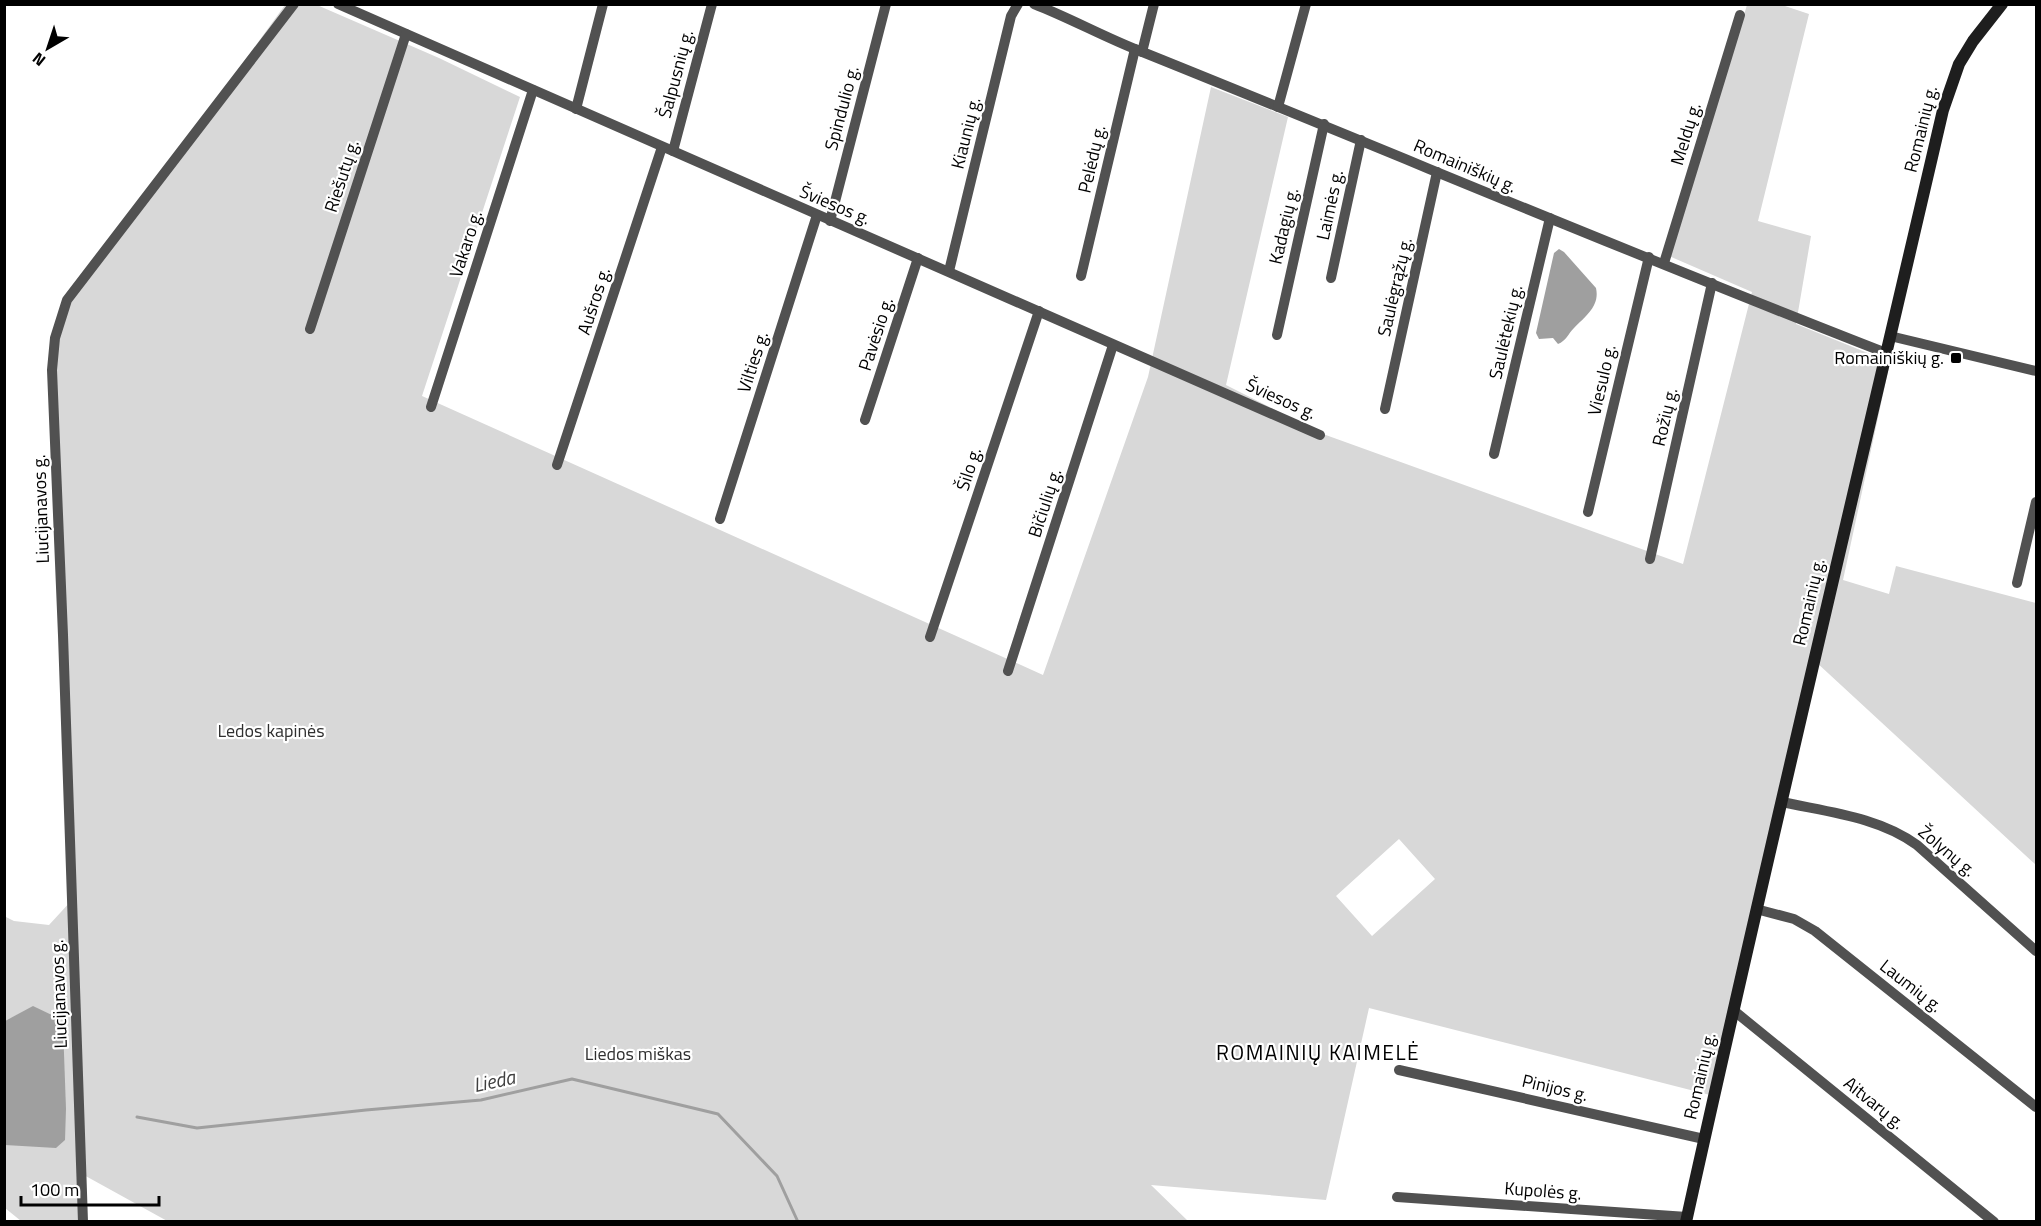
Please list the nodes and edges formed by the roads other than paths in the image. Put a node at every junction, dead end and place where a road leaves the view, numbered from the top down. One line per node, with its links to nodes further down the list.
1 (294, 4): 61 (street, Liucijanavos g.)
2 (338, 4): 13 (street, Šviesos g.)
3 (603, 4): 17 (street)
4 (712, 4): 20 (street, Šalpusnių g.)
5 (886, 4): 24 (street, Spindulio g.)
6 (1018, 4): 28 (street, Kiaunių g.)
7 (1034, 4): 11 (street, Romainiškių g.)
8 (1154, 4): 14 (street, Pelėdų g.)
9 (1306, 4): 16 (street)
10 (2002, 4): 35 (main road, Romainių g.)
11 (1058, 9): 14 (street, Romainiškių g.)
12 (1740, 15): 27 (street, Meldų g.)
13 (406, 34): 15 (street, Šviesos g.); 33 (street, Riešutų g.)
14 (1138, 50): 16 (street, Romainiškių g.); 29 (street, Pelėdų g.)
15 (533, 90): 17 (street, Šviesos g.); 39 (street, Vakaro g.)
16 (1278, 107): 18 (street, Romainiškių g.)
17 (576, 109): 20 (street, Šviesos g.)
18 (1324, 124): 19 (street, Romainiškių g.); 34 (street, Kadagių g.)
19 (1361, 140): 21 (street, Romainiškių g.); 30 (street, Laimės g.)
20 (667, 149): 22 (street, Šviesos g.); 44 (street, Aušros g.)
21 (1437, 172): 23 (street, Romainiškių g.); 40 (street, Saulėgrąžų g.)
22 (818, 215): 24 (street, Šviesos g.); 47 (street, Vilties g.)
23 (1550, 218): 25 (street, Romainiškių g.); 43 (street, Saulėtekių g.)
24 (830, 221): 26 (street, Šviesos g.)
25 (1648, 257): 27 (street, Romainiškių g.); 46 (street, Viesulo g.)
26 (918, 258): 28 (street, Šviesos g.); 41 (street, Pavėsio g.)
27 (1664, 263): 31 (street, Romainiškių g.)
28 (949, 271): 32 (street, Šviesos g.)
29 (1081, 276)
30 (1331, 278)
31 (1712, 283): 37 (street, Romainiškių g.); 48 (street, Rožių g.)
32 (1039, 311): 36 (street, Šviesos g.); 50 (street, Šilo g.)
33 (310, 328)
34 (1277, 335)
35 (1890, 336): 37 (main road, Romainių g.); 38 (street)
36 (1113, 345): 42 (street, Šviesos g.); 51 (street, Bičiulių g.)
37 (1886, 353): 52 (main road, Romainių g.)
38 (2037, 371)
39 (431, 407)
40 (1384, 410)
41 (865, 420)
42 (1320, 435)
43 (1494, 454)
44 (557, 465)
45 (2037, 502): 49 (street)
46 (1588, 512)
47 (720, 519)
48 (1650, 559)
49 (2018, 583)
50 (930, 637)
51 (1008, 671)
52 (1782, 802): 53 (main road, Romainių g.); 54 (street, Žolynų g.)
53 (1756, 909): 55 (main road, Romainių g.); 57 (street, Laumių g.)
54 (2037, 951)
55 (1733, 1010): 58 (main road, Romainių g.); 62 (street, Aitvarų g.)
56 (1399, 1070): 58 (street, Pinijos g.)
57 (2037, 1107)
58 (1704, 1139): 60 (main road, Romainių g.)
59 (1397, 1197): 60 (street, Kupolės g.)
60 (1686, 1219)
61 (83, 1221)
62 (1994, 1221)

